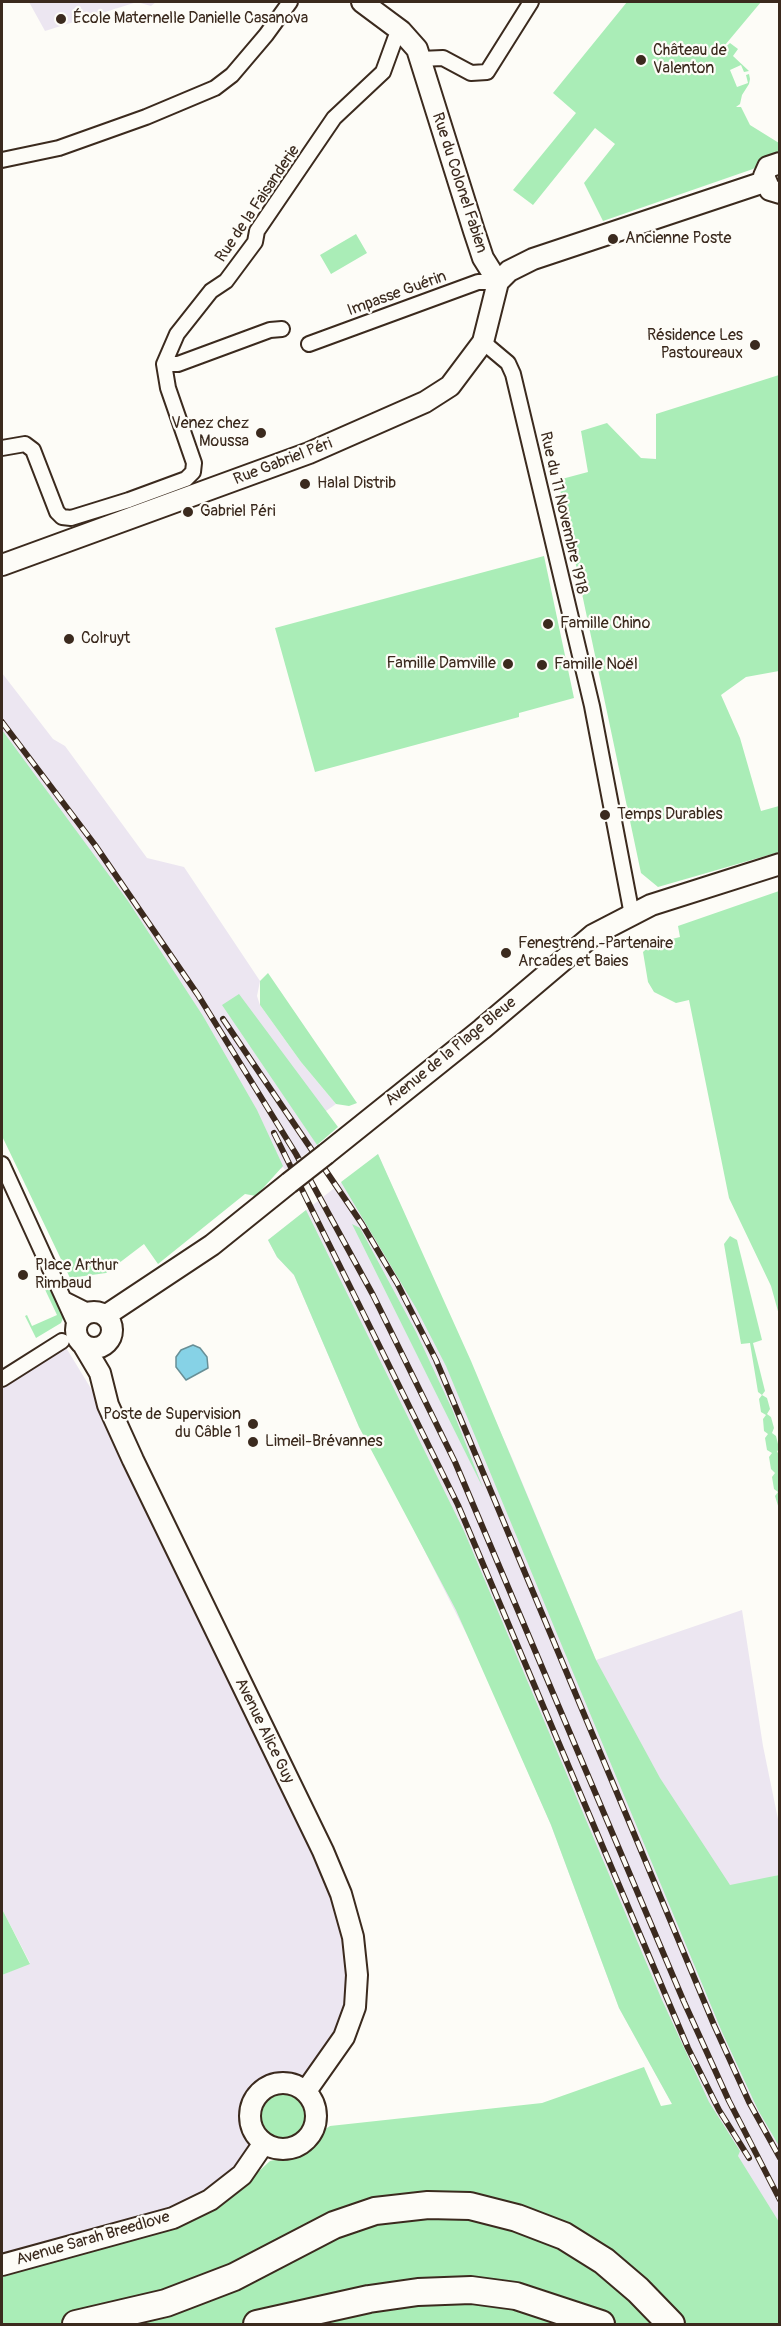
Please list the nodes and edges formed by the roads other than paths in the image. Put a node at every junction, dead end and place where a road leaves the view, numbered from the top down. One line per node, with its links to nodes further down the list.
1 (290, 2): 6 (street)
2 (362, 2): 4 (main road, Rue du Colonel Fabien)
3 (531, 2): 5 (street)
4 (401, 31): 5 (main road, Rue du Colonel Fabien); 13 (street, Rue de la Faisanderie)
5 (420, 59): 9 (main road, Rue du Colonel Fabien)
6 (2, 160)
7 (780, 163): 8 (main road)
8 (772, 187): 9 (main road)
9 (498, 282): 11 (main road, Rue Gabriel Péri); 12 (street, Impasse Guérin)
10 (282, 330): 13 (street)
11 (483, 342): 15 (main road, Rue Gabriel Péri); 18 (street, Rue du 11 Novembre 1918)
12 (309, 344)
13 (164, 364): 15 (street)
14 (2, 448): 15 (street)
15 (133, 508): 16 (main road, Rue Gabriel Péri)
16 (2, 565)
17 (780, 864): 18 (main road, Avenue de la Plage Bleue)
18 (632, 915): 21 (main road, Avenue de la Plage Bleue, bridge)
19 (2, 1164): 20 (street)
20 (66, 1300): 21 (street); 22 (street)
21 (102, 1317): 22 (main road); 23 (main road)
22 (75, 1337): 23 (main road); 24 (main road, Avenue Alice Guy); 25 (street)
23 (104, 1345): 24 (main road, Avenue Alice Guy)
24 (100, 1372): 26 (main road, Avenue Alice Guy)
25 (2, 1379)
26 (306, 2091): 27 (main road); 27 (main road)
27 (264, 2144): 28 (main road, Avenue Sarah Breedlove)
28 (2, 2265)
29 (76, 2325): 32 (highway)
30 (257, 2325): 31 (highway)
31 (601, 2325)
32 (671, 2325)

